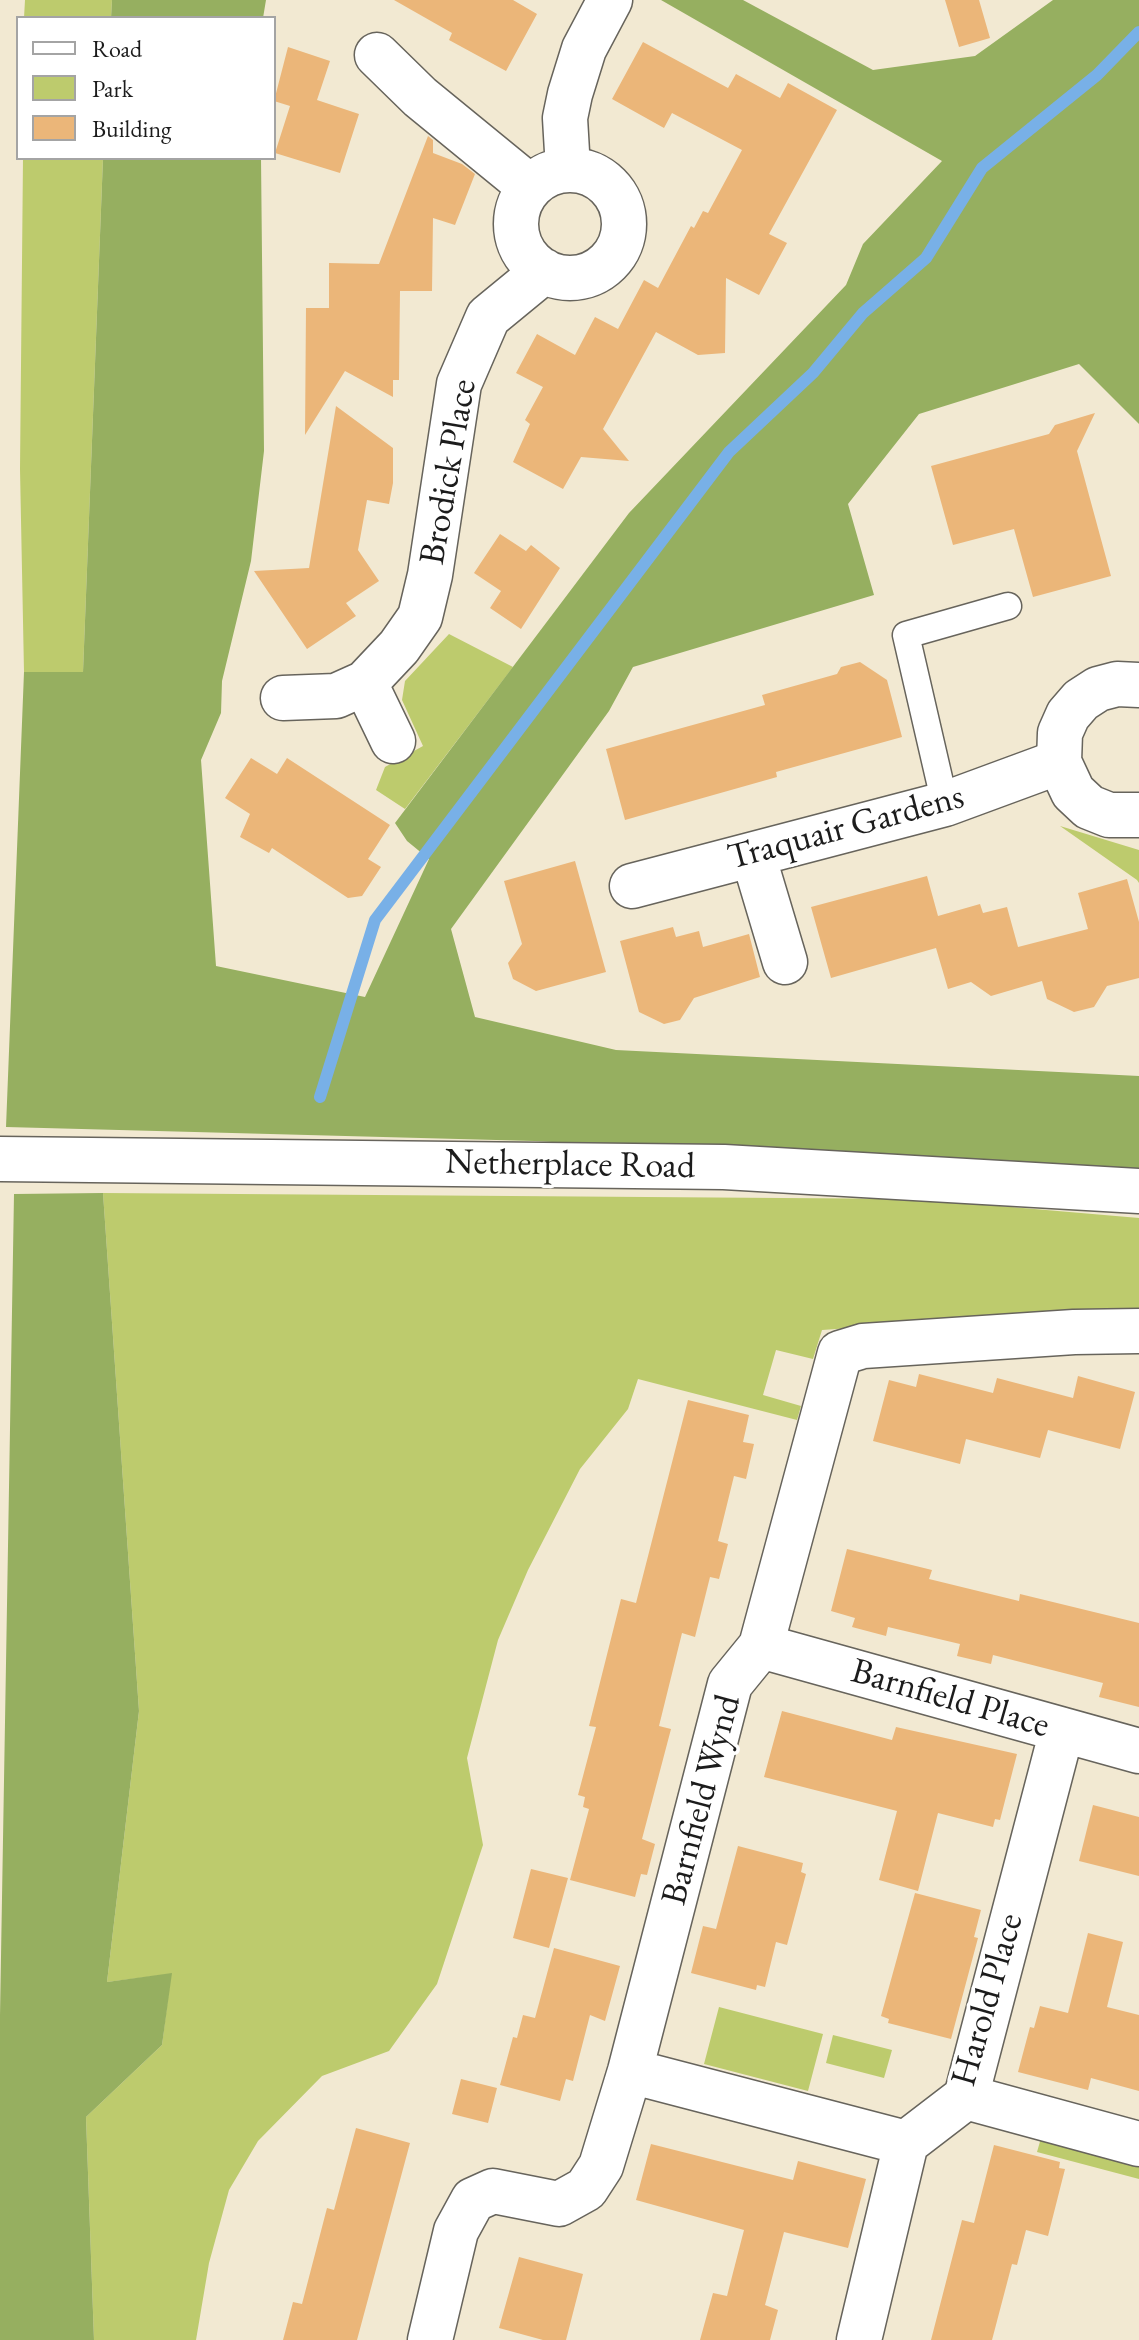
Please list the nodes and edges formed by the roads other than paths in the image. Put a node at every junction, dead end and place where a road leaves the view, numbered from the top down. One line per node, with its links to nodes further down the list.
1 (610, 0): 3 (street)
2 (377, 55): 3 (street)
3 (549, 178): 4 (street); 4 (street)
4 (544, 271): 6 (street, Brodick Place)
5 (1008, 606): 11 (lane)
6 (365, 683): 8 (street, Brodick Place); 9 (street)
7 (1138, 683): 10 (street)
8 (283, 698)
9 (393, 741)
10 (1059, 762): 11 (street, Traquair Gardens); 12 (street)
11 (945, 804): 13 (street, Traquair Gardens)
12 (1139, 815)
13 (753, 855): 14 (street, Traquair Gardens); 15 (street)
14 (632, 886)
15 (785, 962)
16 (0, 1159): 17 (street, Netherplace Road)
17 (1139, 1191)
18 (1139, 1331): 19 (street, Barnfield Wynd)
19 (761, 1646): 20 (street, Barnfield Place); 22 (street, Barnfield Wynd)
20 (1062, 1730): 21 (street, Barnfield Place); 23 (street, Harold Place)
21 (1139, 1751)
22 (630, 2071): 24 (street); 26 (street, Barnfield Wynd)
23 (966, 2097): 24 (street, Harold Place); 25 (street)
24 (906, 2143): 27 (street)
25 (1139, 2144)
26 (430, 2340)
27 (859, 2340)

